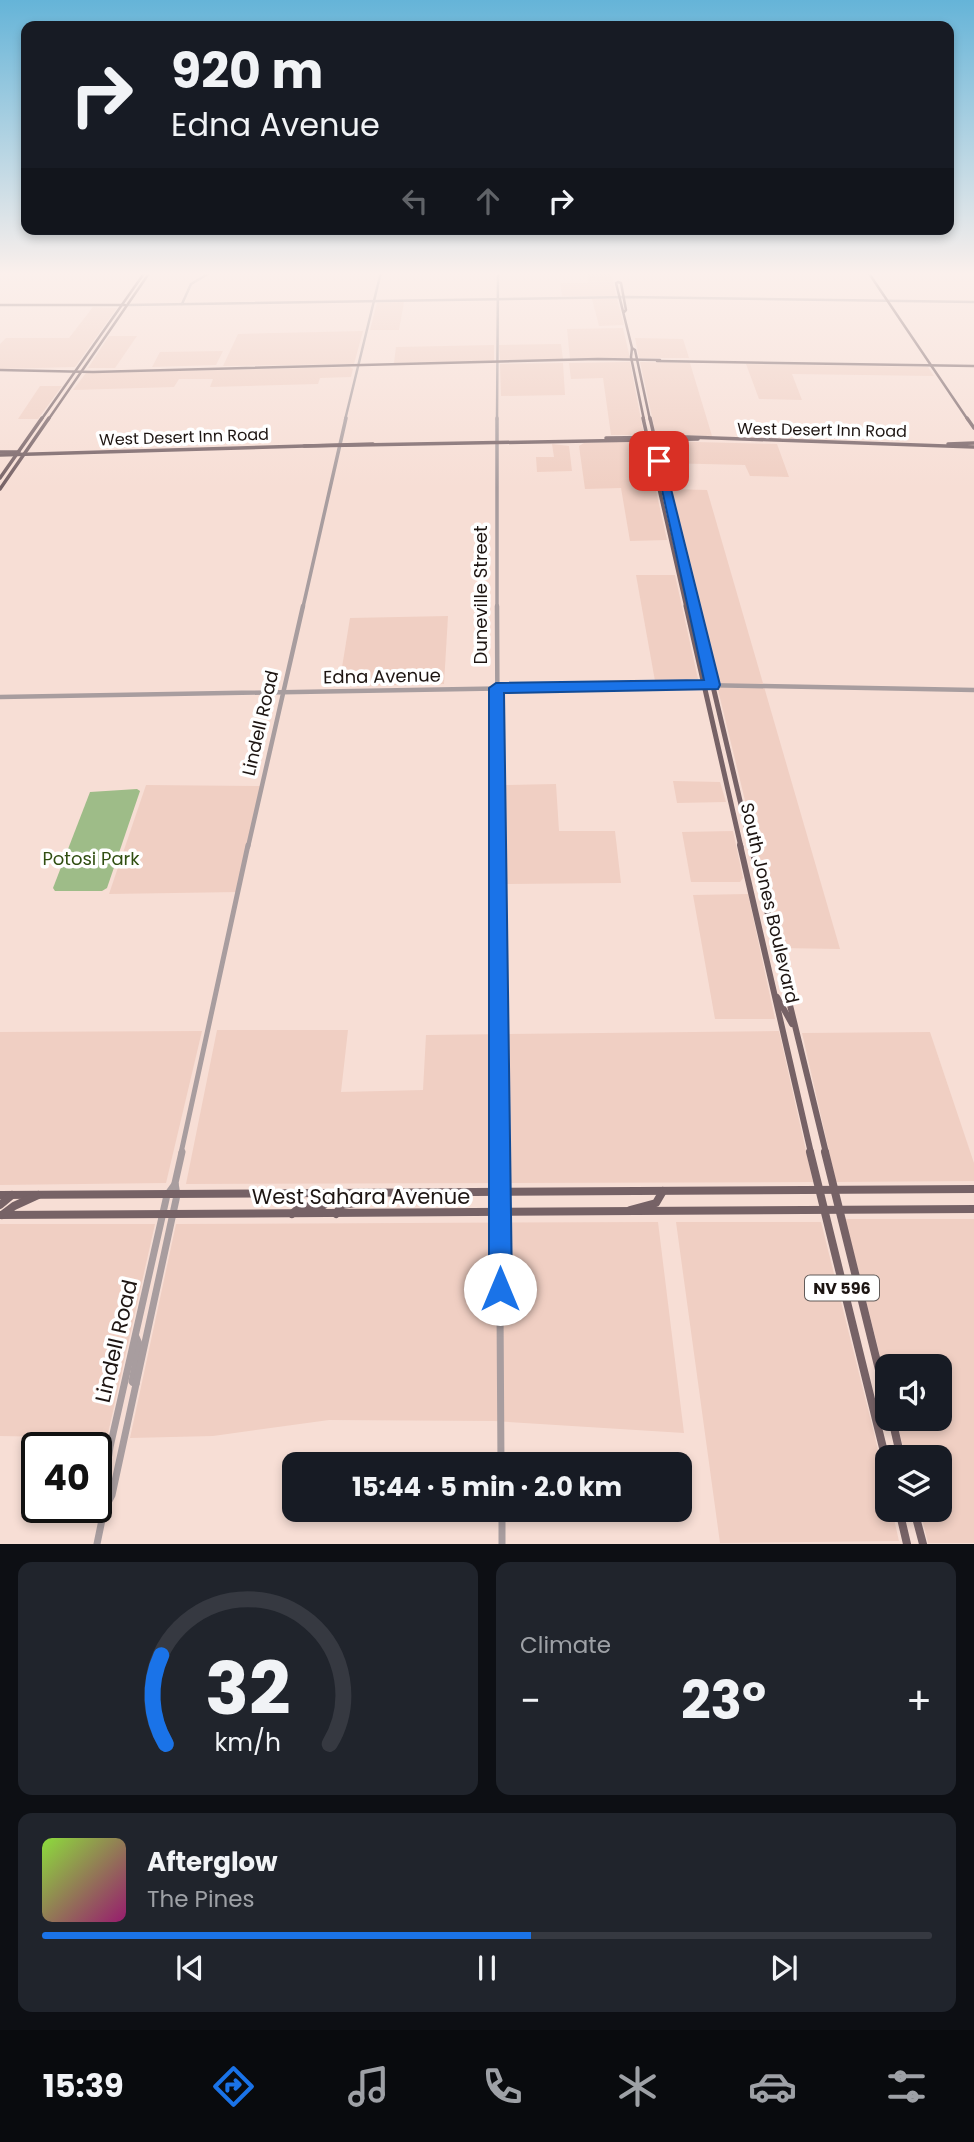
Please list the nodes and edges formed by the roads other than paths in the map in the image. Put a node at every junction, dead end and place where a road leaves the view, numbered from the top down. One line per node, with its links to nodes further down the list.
1 (95, 344): 17 (main road)
2 (99, 344): 9 (main road)
3 (100, 344): 9 (main road)
4 (363, 344): 13 (street, Lindell Road)
5 (497, 344): 12 (street, Duneville Street)
6 (631, 344): 8 (main road, South Jones Boulevard)
7 (917, 344): 14 (main road)
8 (632, 348): 10 (main road, South Jones Boulevard); 11 (main road, South Jones Boulevard)
9 (97, 349): 17 (main road)
10 (631, 359): 11 (main road); 12 (main road); 18 (main road, South Jones Boulevard)
11 (637, 360): 14 (main road); 18 (main road, South Jones Boulevard)
12 (497, 362): 13 (main road); 22 (street, Duneville Street)
13 (358, 365): 17 (main road); 23 (street, Lindell Road)
14 (931, 365): 15 (main road); 19 (main road)
15 (974, 365)
16 (0, 370): 17 (main road)
17 (79, 371): 26 (main road); 27 (main road)
18 (642, 397): 20 (main road, South Jones Boulevard); 21 (main road, South Jones Boulevard)
19 (974, 428)
20 (648, 438): 21 (main road, West Desert Inn Road); 22 (main road, West Desert Inn Road); 30 (main road, South Jones Boulevard)
21 (654, 438): 24 (main road, West Desert Inn Road); 30 (main road, South Jones Boulevard)
22 (496, 442): 23 (main road, West Desert Inn Road); 31 (street, Duneville Street)
23 (339, 445): 27 (main road, West Desert Inn Road); 33 (street, Lindell Road)
24 (974, 445)
25 (0, 453): 26 (main road, West Desert Inn Road)
26 (17, 454): 27 (main road, West Desert Inn Road); 28 (main road)
27 (24, 454): 29 (main road)
28 (0, 481)
29 (0, 489)
30 (708, 685): 31 (street, Edna Avenue); 32 (street, Edna Avenue); 35 (main road, South Jones Boulevard); 36 (main road, South Jones Boulevard)
31 (496, 688): 33 (street, Edna Avenue); 42 (street, Duneville Street)
32 (974, 690)
33 (284, 692): 34 (street, Edna Avenue); 37 (street, Lindell Road)
34 (0, 697)
35 (775, 995): 36 (main road); 39 (main road, South Jones Boulevard)
36 (794, 1026): 41 (main road, South Jones Boulevard)
37 (175, 1184): 48 (street, Lindell Road); 49 (street, Lindell Road)
38 (974, 1189): 41 (main road, West Sahara Avenue)
39 (819, 1190): 40 (main road, West Sahara Avenue); 41 (main road, West Sahara Avenue); 52 (main road, South Jones Boulevard / NV 596)
40 (663, 1191): 42 (main road, West Sahara Avenue); 55 (main road)
41 (834, 1191): 53 (main road, South Jones Boulevard / NV 596)
42 (500, 1193): 44 (main road, West Sahara Avenue); 54 (street, Duneville Street)
43 (334, 1194): 44 (main road, West Sahara Avenue); 49 (main road, West Sahara Avenue); 56 (main road)
44 (370, 1194): 57 (main road)
45 (0, 1195): 46 (main road, West Sahara Avenue)
46 (12, 1195): 47 (main road, West Sahara Avenue); 50 (main road)
47 (38, 1195): 48 (main road, West Sahara Avenue); 60 (main road)
48 (167, 1195): 49 (main road, West Sahara Avenue); 58 (street, Lindell Road)
49 (177, 1195): 59 (street, Lindell Road)
50 (0, 1205)
51 (974, 1209): 53 (main road, West Sahara Avenue)
52 (824, 1211): 53 (main road, West Sahara Avenue); 55 (main road, West Sahara Avenue); 64 (main road, South Jones Boulevard / NV 596)
53 (838, 1211): 62 (main road, South Jones Boulevard / NV 596)
54 (500, 1213): 55 (main road, West Sahara Avenue); 57 (main road, West Sahara Avenue); 66 (street, Duneville Street)
55 (625, 1213)
56 (292, 1214): 57 (main road, West Sahara Avenue); 59 (main road, West Sahara Avenue)
57 (335, 1214)
58 (162, 1215): 59 (main road, West Sahara Avenue); 60 (main road, West Sahara Avenue); 61 (street, Lindell Road)
59 (173, 1215): 63 (street, Lindell Road)
60 (1, 1216)
61 (136, 1336): 63 (street); 65 (street, Lindell Road)
62 (875, 1355)
63 (136, 1384): 67 (street, Lindell Road)
64 (875, 1414)
65 (112, 1438)
66 (501, 1452)
67 (112, 1494)
68 (502, 1522): 73 (street)
69 (902, 1522): 74 (main road)
70 (917, 1522): 75 (main road)
71 (101, 1523): 72 (street, Lindell Road)
72 (97, 1544)
73 (502, 1544)
74 (907, 1544)
75 (923, 1544)

